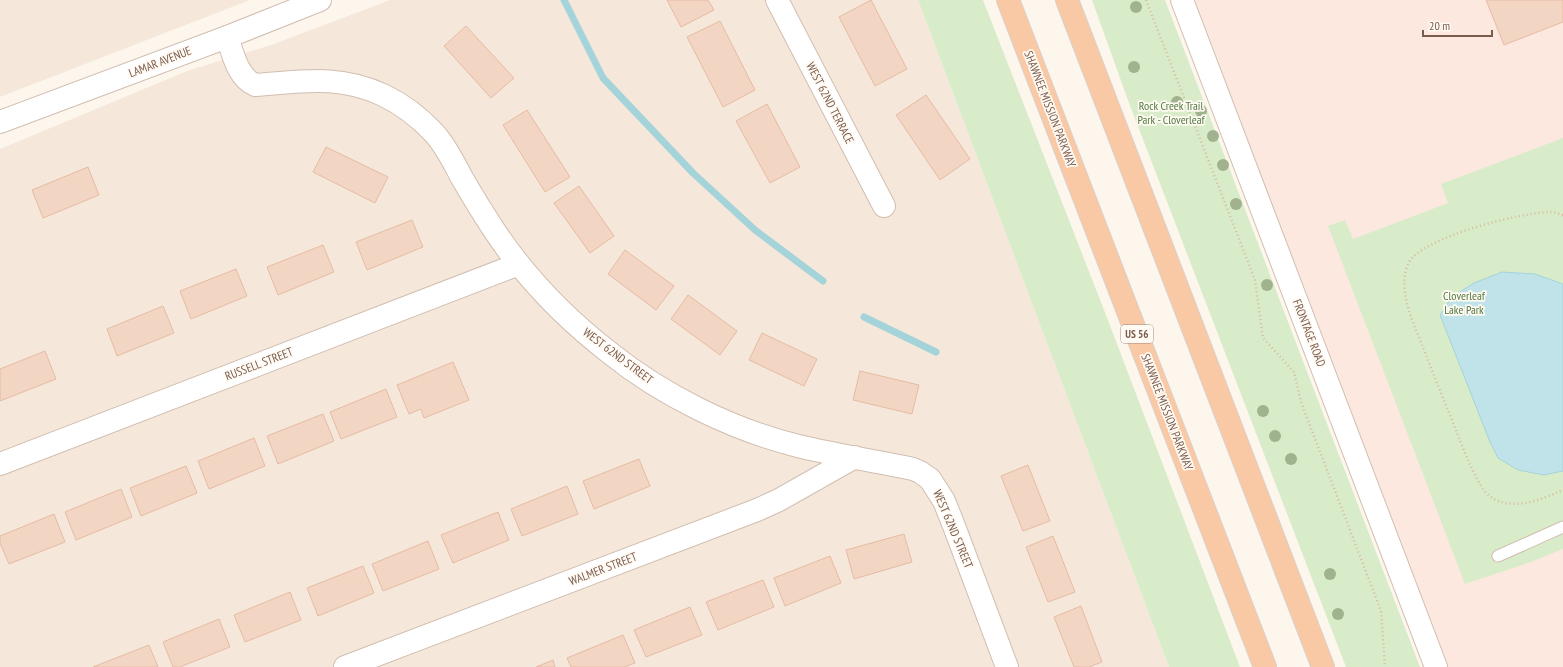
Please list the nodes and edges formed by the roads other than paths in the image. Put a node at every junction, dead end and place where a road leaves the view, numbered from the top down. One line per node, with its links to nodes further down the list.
1 (320, 0): 6 (street, LAMAR AVENUE)
2 (777, 0): 8 (street, WEST 62ND TERRACE)
3 (1008, 0): 16 (highway, SHAWNEE MISSION PARKWAY / US 56)
4 (1067, 0): 17 (highway)
5 (1182, 0): 18 (street, FRONTAGE ROAD)
6 (227, 37): 7 (street, LAMAR AVENUE); 9 (street, WEST 62ND STREET)
7 (0, 122)
8 (884, 206)
9 (519, 264): 10 (street, WEST 62ND STREET); 11 (street, RUSSELL STREET)
10 (855, 457): 14 (street, WALMER STREET); 15 (street, WEST 62ND STREET)
11 (0, 464)
12 (1563, 527): 13 (lane)
13 (1498, 556)
14 (345, 667)
15 (1007, 667)
16 (1265, 667)
17 (1323, 667)
18 (1436, 667)

